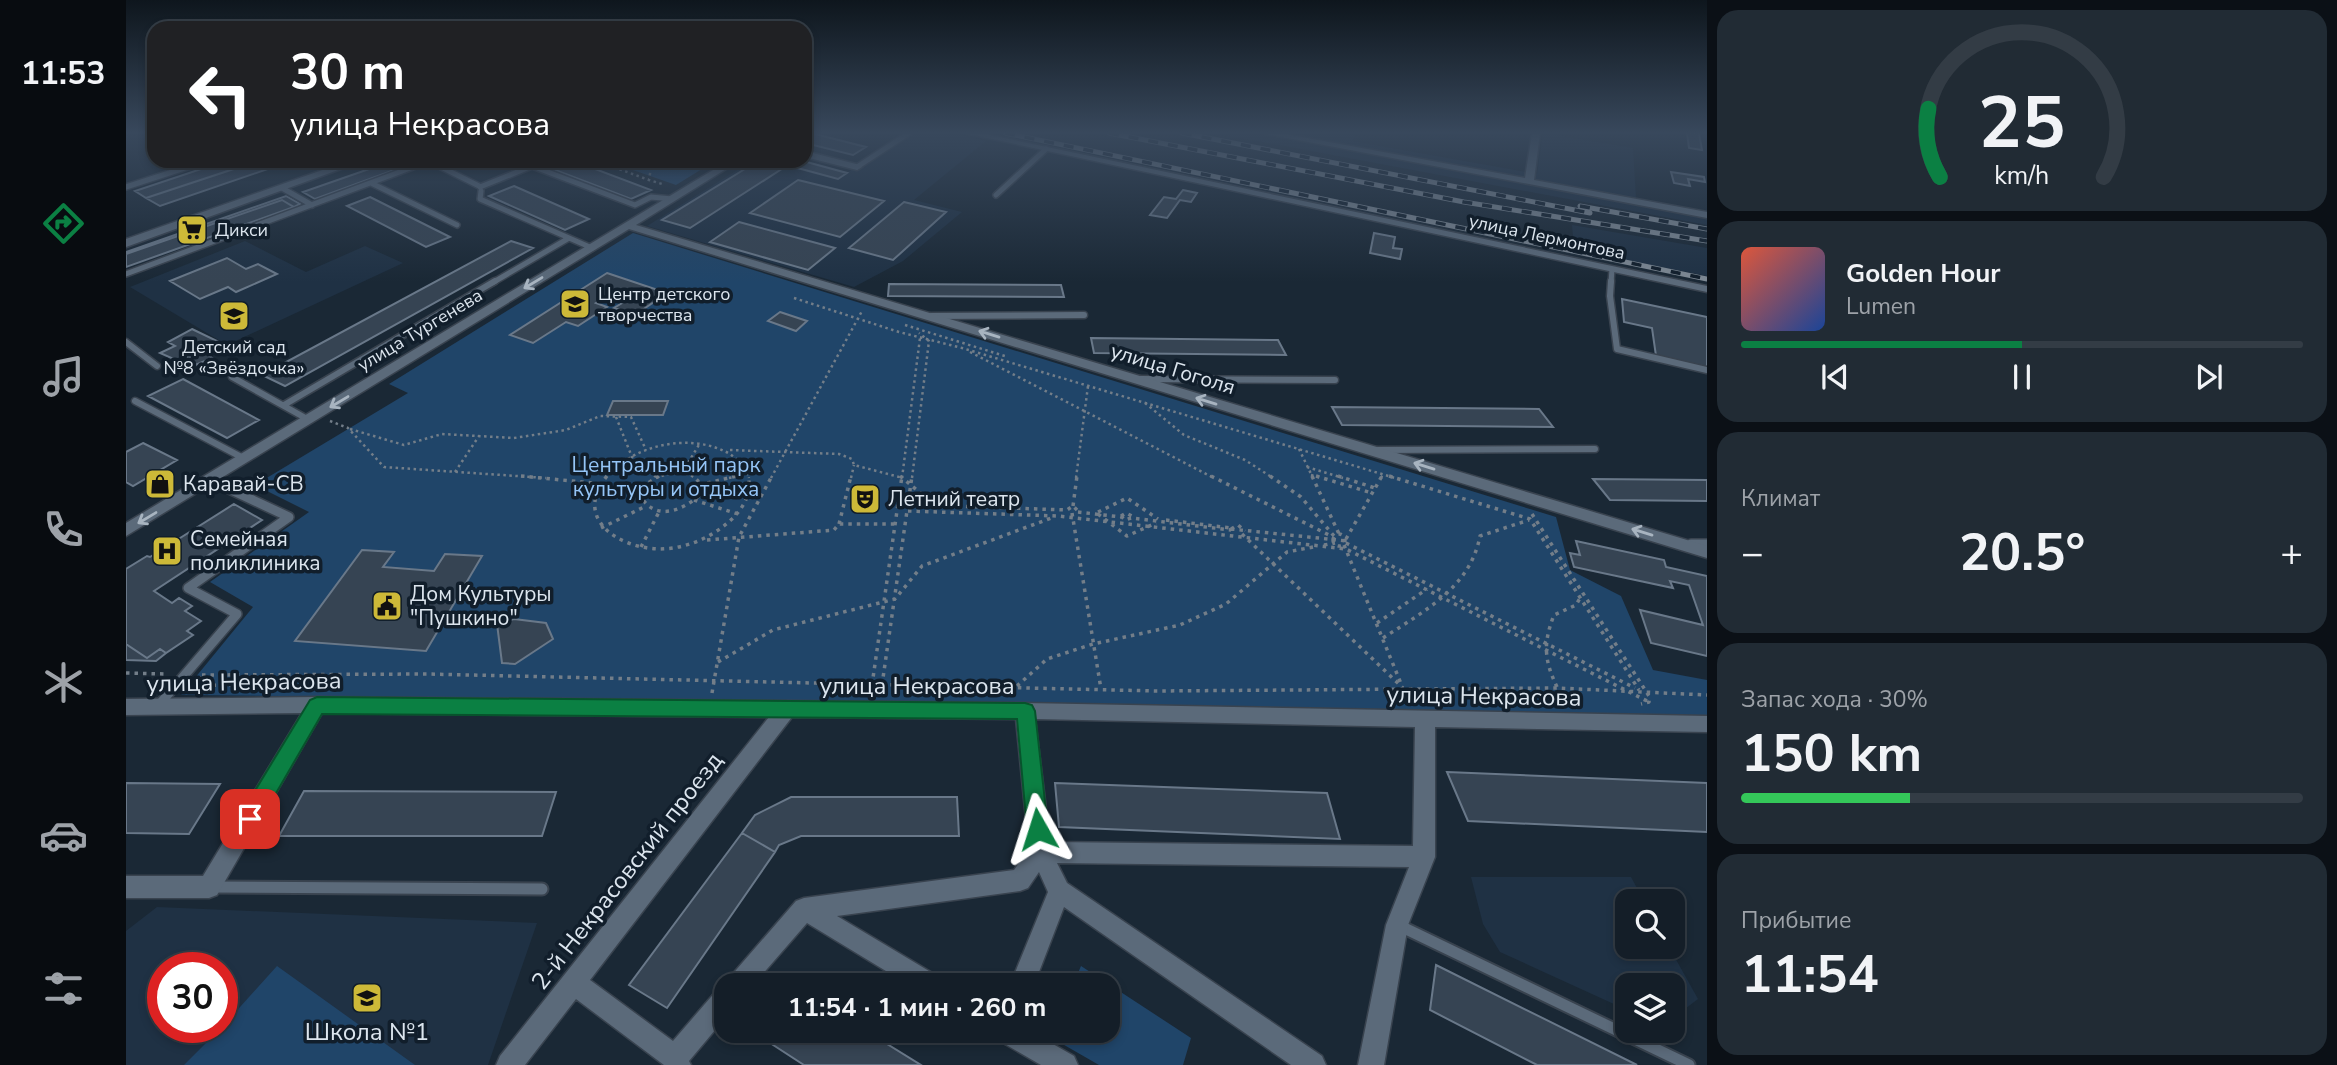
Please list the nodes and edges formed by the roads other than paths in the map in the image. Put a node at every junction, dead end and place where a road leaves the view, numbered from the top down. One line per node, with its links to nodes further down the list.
1 (297, 183): 10 (main road)
2 (371, 183): 14 (lane); 16 (lane)
3 (470, 183): 11 (lane)
4 (493, 183): 11 (lane)
5 (576, 183): 13 (lane)
6 (699, 183): 13 (street, улица Тургенева)
7 (1009, 183): 12 (lane)
8 (1205, 183): 21 (street, улица Лермонтова)
9 (1538, 183): 15 (street)
10 (282, 188): 14 (lane); 19 (main road)
11 (480, 188): 18 (lane)
12 (996, 195)
13 (672, 199): 17 (street, улица Тургенева)
14 (312, 205): 22 (lane)
15 (1707, 215)
16 (457, 225)
17 (628, 226): 20 (street, улица Тургенева); 25 (street, улица Гоголя)
18 (569, 238): 20 (lane); 33 (lane)
19 (126, 243)
20 (592, 248): 34 (street, улица Тургенева, one-way to 34)
21 (1612, 269): 23 (street, улица Лермонтова); 28 (lane)
22 (126, 274)
23 (1707, 289)
24 (1084, 315): 25 (lane)
25 (932, 316): 30 (street, улица Гоголя, one-way to 25)
26 (126, 342): 27 (lane)
27 (157, 366)
28 (1707, 370)
29 (232, 377): 33 (lane)
30 (1132, 379): 31 (lane); 36 (street, улица Гоголя, one-way to 30)
31 (1335, 380)
32 (135, 401): 37 (lane)
33 (284, 405): 34 (lane)
34 (309, 420): 37 (street, улица Тургенева)
35 (1595, 449): 36 (lane)
36 (1371, 450): 40 (street, улица Гоголя, one-way to 36)
37 (245, 459): 38 (street, улица Тургенева)
38 (210, 480): 39 (street, улица Тургенева, one-way to 39); 45 (lane)
39 (126, 530)
40 (1681, 544): 41 (lane); 42 (street, улица Гоголя)
41 (1707, 544)
42 (1707, 552)
43 (317, 705): 45 (street, улица Некрасова); 46 (street, улица Некрасова); 53 (street)
44 (126, 707): 45 (street, улица Некрасова)
45 (156, 708)
46 (786, 710): 47 (street, улица Некрасова); 61 (street, 2-й Некрасовский проезд)
47 (1025, 711): 48 (street, улица Некрасова); 50 (street)
48 (1425, 720): 49 (street, улица Некрасова); 51 (street)
49 (1707, 724)
50 (1040, 852): 51 (street); 55 (street); 56 (street)
51 (1424, 857): 57 (street)
52 (126, 887): 53 (street)
53 (209, 887): 54 (lane)
54 (542, 889)
55 (1059, 891): 60 (street); 67 (street)
56 (804, 909): 58 (street); 59 (street)
57 (1397, 925): 68 (street); 69 (lane)
58 (748, 973)
59 (911, 973)
60 (1027, 973)
61 (573, 982): 64 (street); 65 (street, 2-й Некрасовский проезд)
62 (714, 1014): 64 (street)
63 (1027, 1043): 66 (street)
64 (676, 1061)
65 (509, 1065)
66 (1065, 1065)
67 (1313, 1065)
68 (1371, 1065)
69 (1689, 1065)

